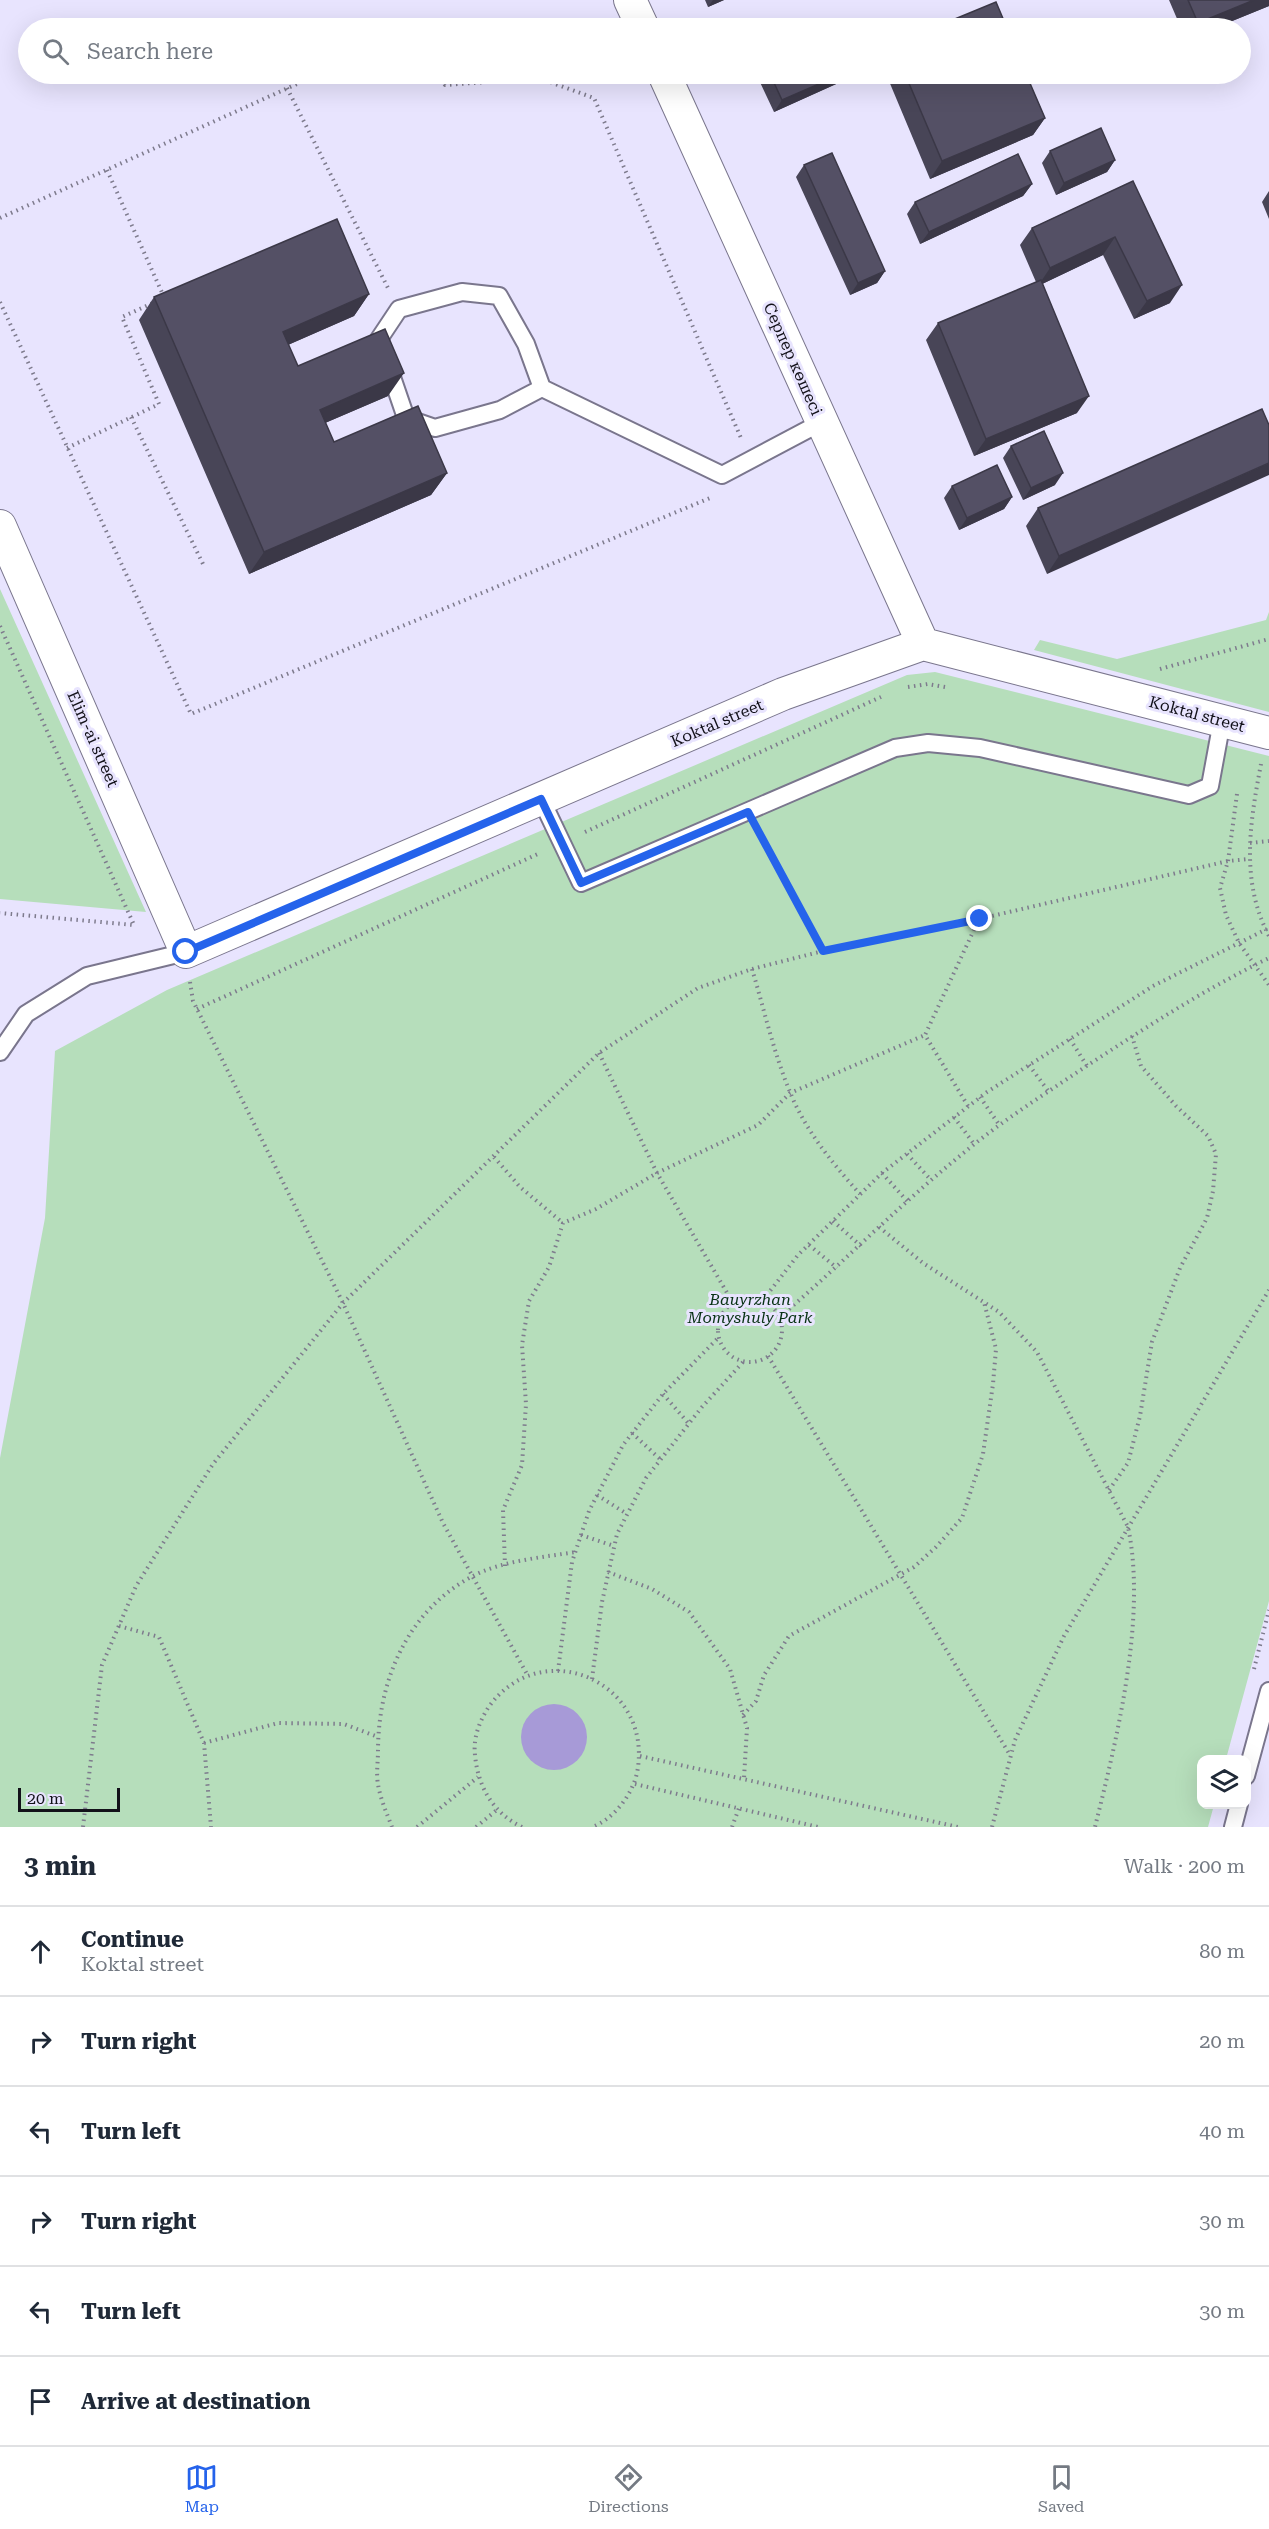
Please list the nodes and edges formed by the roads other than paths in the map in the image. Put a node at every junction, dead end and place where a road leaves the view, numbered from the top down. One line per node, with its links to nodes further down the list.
1 (630, 0): 2 (street)
2 (638, 18)
3 (669, 84): 5 (street, Серпер көшесі)
4 (542, 388): 4 (lane); 5 (lane)
5 (822, 422): 7 (street, Серпер көшесі)
6 (0, 526): 11 (street, Elim-ai street)
7 (923, 644): 8 (street, Koktal street); 10 (street, Koktal street)
8 (1222, 721): 9 (street, Koktal street); 10 (lane)
9 (1269, 733)
10 (541, 799): 11 (street, Koktal street)
11 (186, 952): 12 (lane)
12 (0, 1052)
13 (1269, 1691): 14 (lane)
14 (1251, 1758)
15 (1238, 1809): 16 (lane)
16 (1233, 1827)

